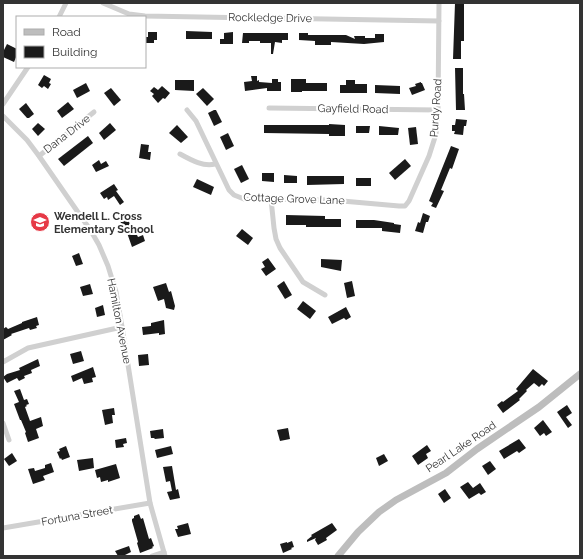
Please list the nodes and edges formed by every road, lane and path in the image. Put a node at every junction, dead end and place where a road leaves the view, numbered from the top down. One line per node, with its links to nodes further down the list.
1 (66, 3): 4 (street)
2 (104, 3): 5 (street, Rockledge Drive)
3 (439, 3): 7 (street, Purdy Road)
4 (60, 16)
5 (145, 16)
6 (146, 16): 7 (street, Rockledge Drive)
7 (439, 21): 12 (street, Purdy Road)
8 (27, 68): 9 (street)
9 (3, 104)
10 (269, 108): 12 (street, Gayfield Road)
11 (187, 110): 17 (street, Cottage Grove Lane)
12 (438, 110): 19 (street, Purdy Road)
13 (94, 112): 16 (street, Dana Drive)
14 (3, 116): 16 (street, Hamilton Avenue)
15 (180, 154): 17 (street)
16 (39, 156): 21 (street, Hamilton Avenue)
17 (216, 164): 18 (street, Cottage Grove Lane)
18 (271, 199): 19 (street, Cottage Grove Lane); 20 (street)
19 (405, 206)
20 (325, 295)
21 (122, 327): 22 (street); 26 (street, Hamilton Avenue)
22 (3, 362)
23 (580, 374): 30 (main road, Pearl Lake Road)
24 (3, 423): 25 (street)
25 (9, 440)
26 (150, 503): 27 (street, Fortuna Street); 28 (street, Hamilton Avenue)
27 (3, 528)
28 (165, 554): 29 (street)
29 (152, 556)
30 (338, 556)

